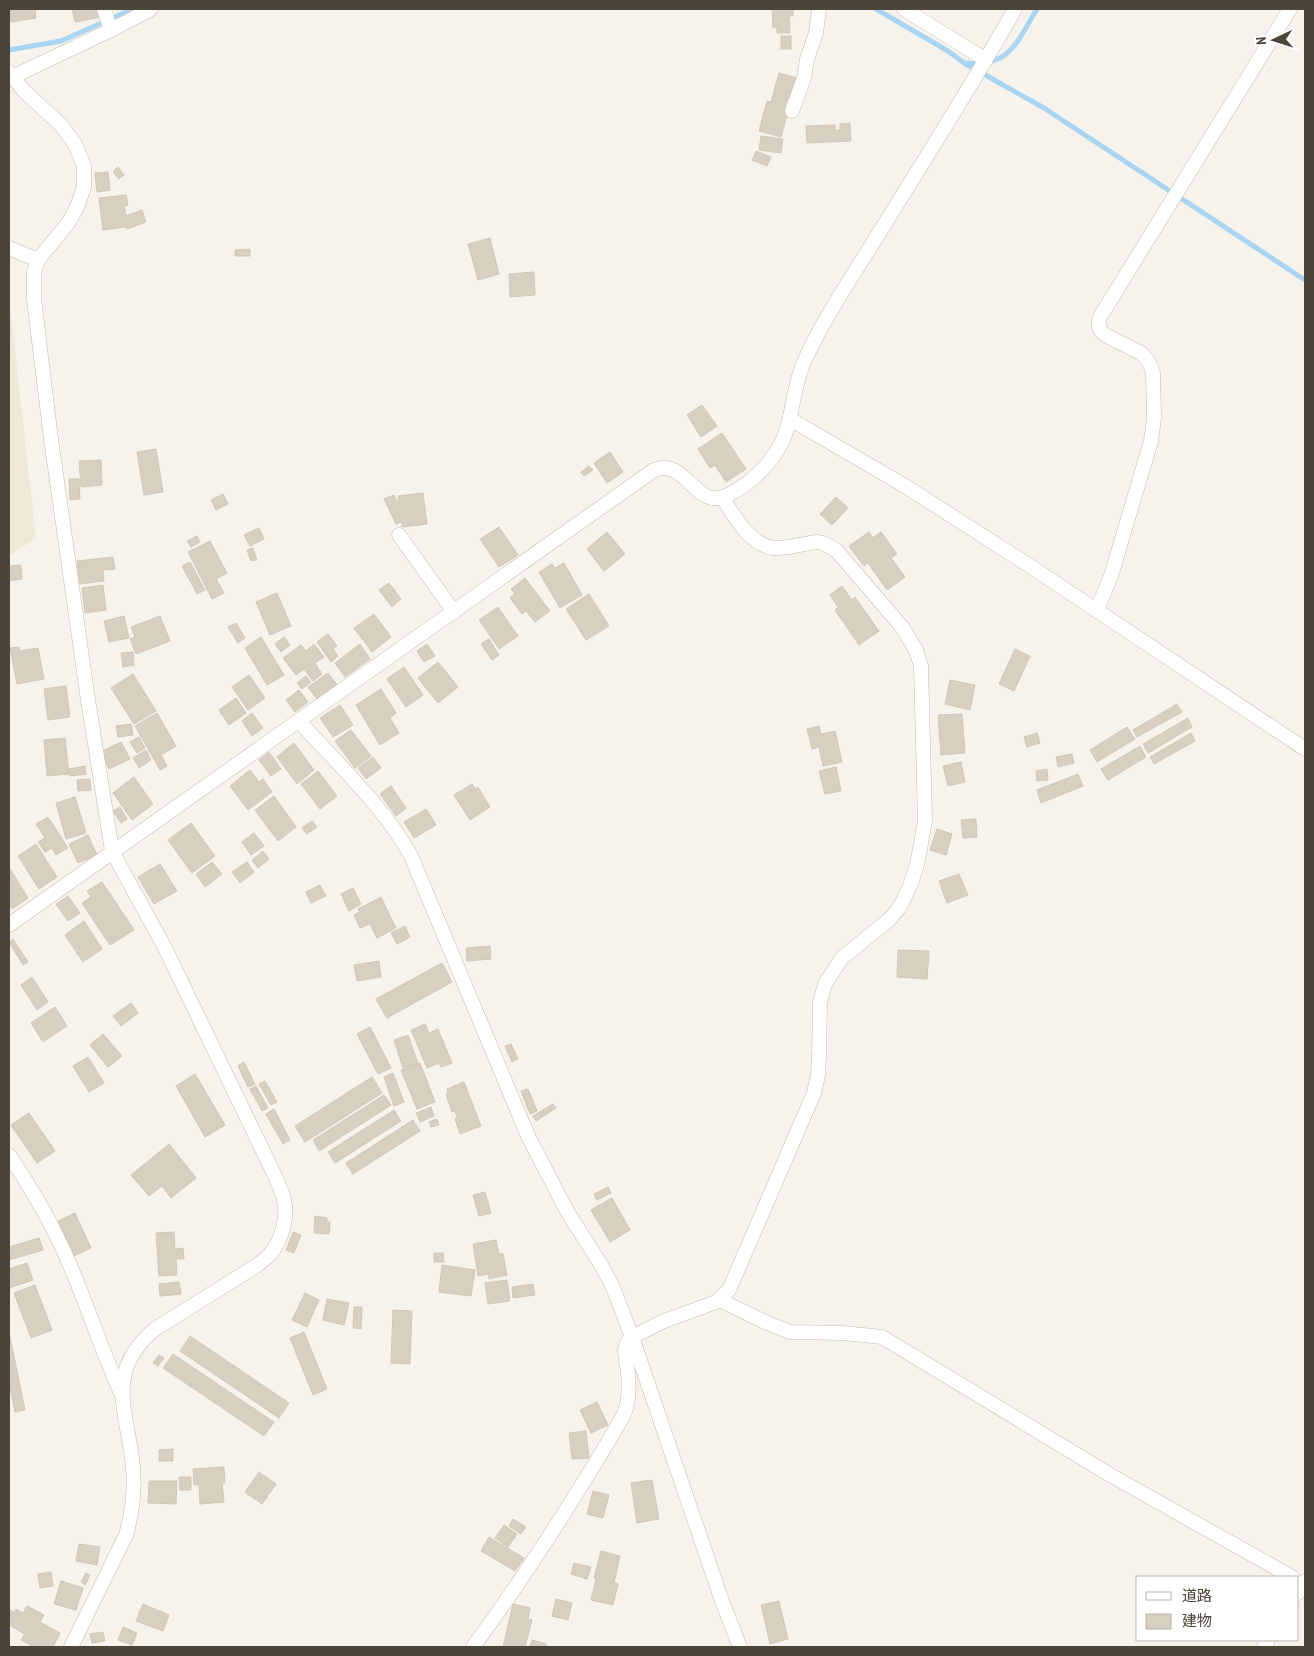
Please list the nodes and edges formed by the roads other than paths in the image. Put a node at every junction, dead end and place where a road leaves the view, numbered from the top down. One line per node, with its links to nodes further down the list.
1 (104, 9): 7 (street)
2 (151, 9): 7 (street)
3 (818, 9): 10 (street)
4 (904, 9): 8 (street)
5 (1015, 9): 8 (street)
6 (1290, 9): 16 (street)
7 (111, 30): 9 (street)
8 (986, 60): 13 (street)
9 (10, 75): 12 (street)
10 (792, 111)
11 (9, 248): 12 (street)
12 (38, 260): 20 (street)
13 (790, 419): 14 (street); 16 (street)
14 (722, 497): 17 (street); 23 (street)
15 (399, 536): 17 (street)
16 (1097, 610): 19 (street)
17 (454, 612): 18 (street)
18 (299, 721): 20 (street); 24 (street)
19 (1305, 749)
20 (112, 851): 21 (street); 25 (street)
21 (9, 925)
22 (9, 1155): 25 (street)
23 (721, 1298): 24 (street); 26 (street)
24 (632, 1337): 28 (street); 29 (street)
25 (122, 1396): 27 (street)
26 (1287, 1576)
27 (71, 1647)
28 (473, 1647)
29 (740, 1647)

